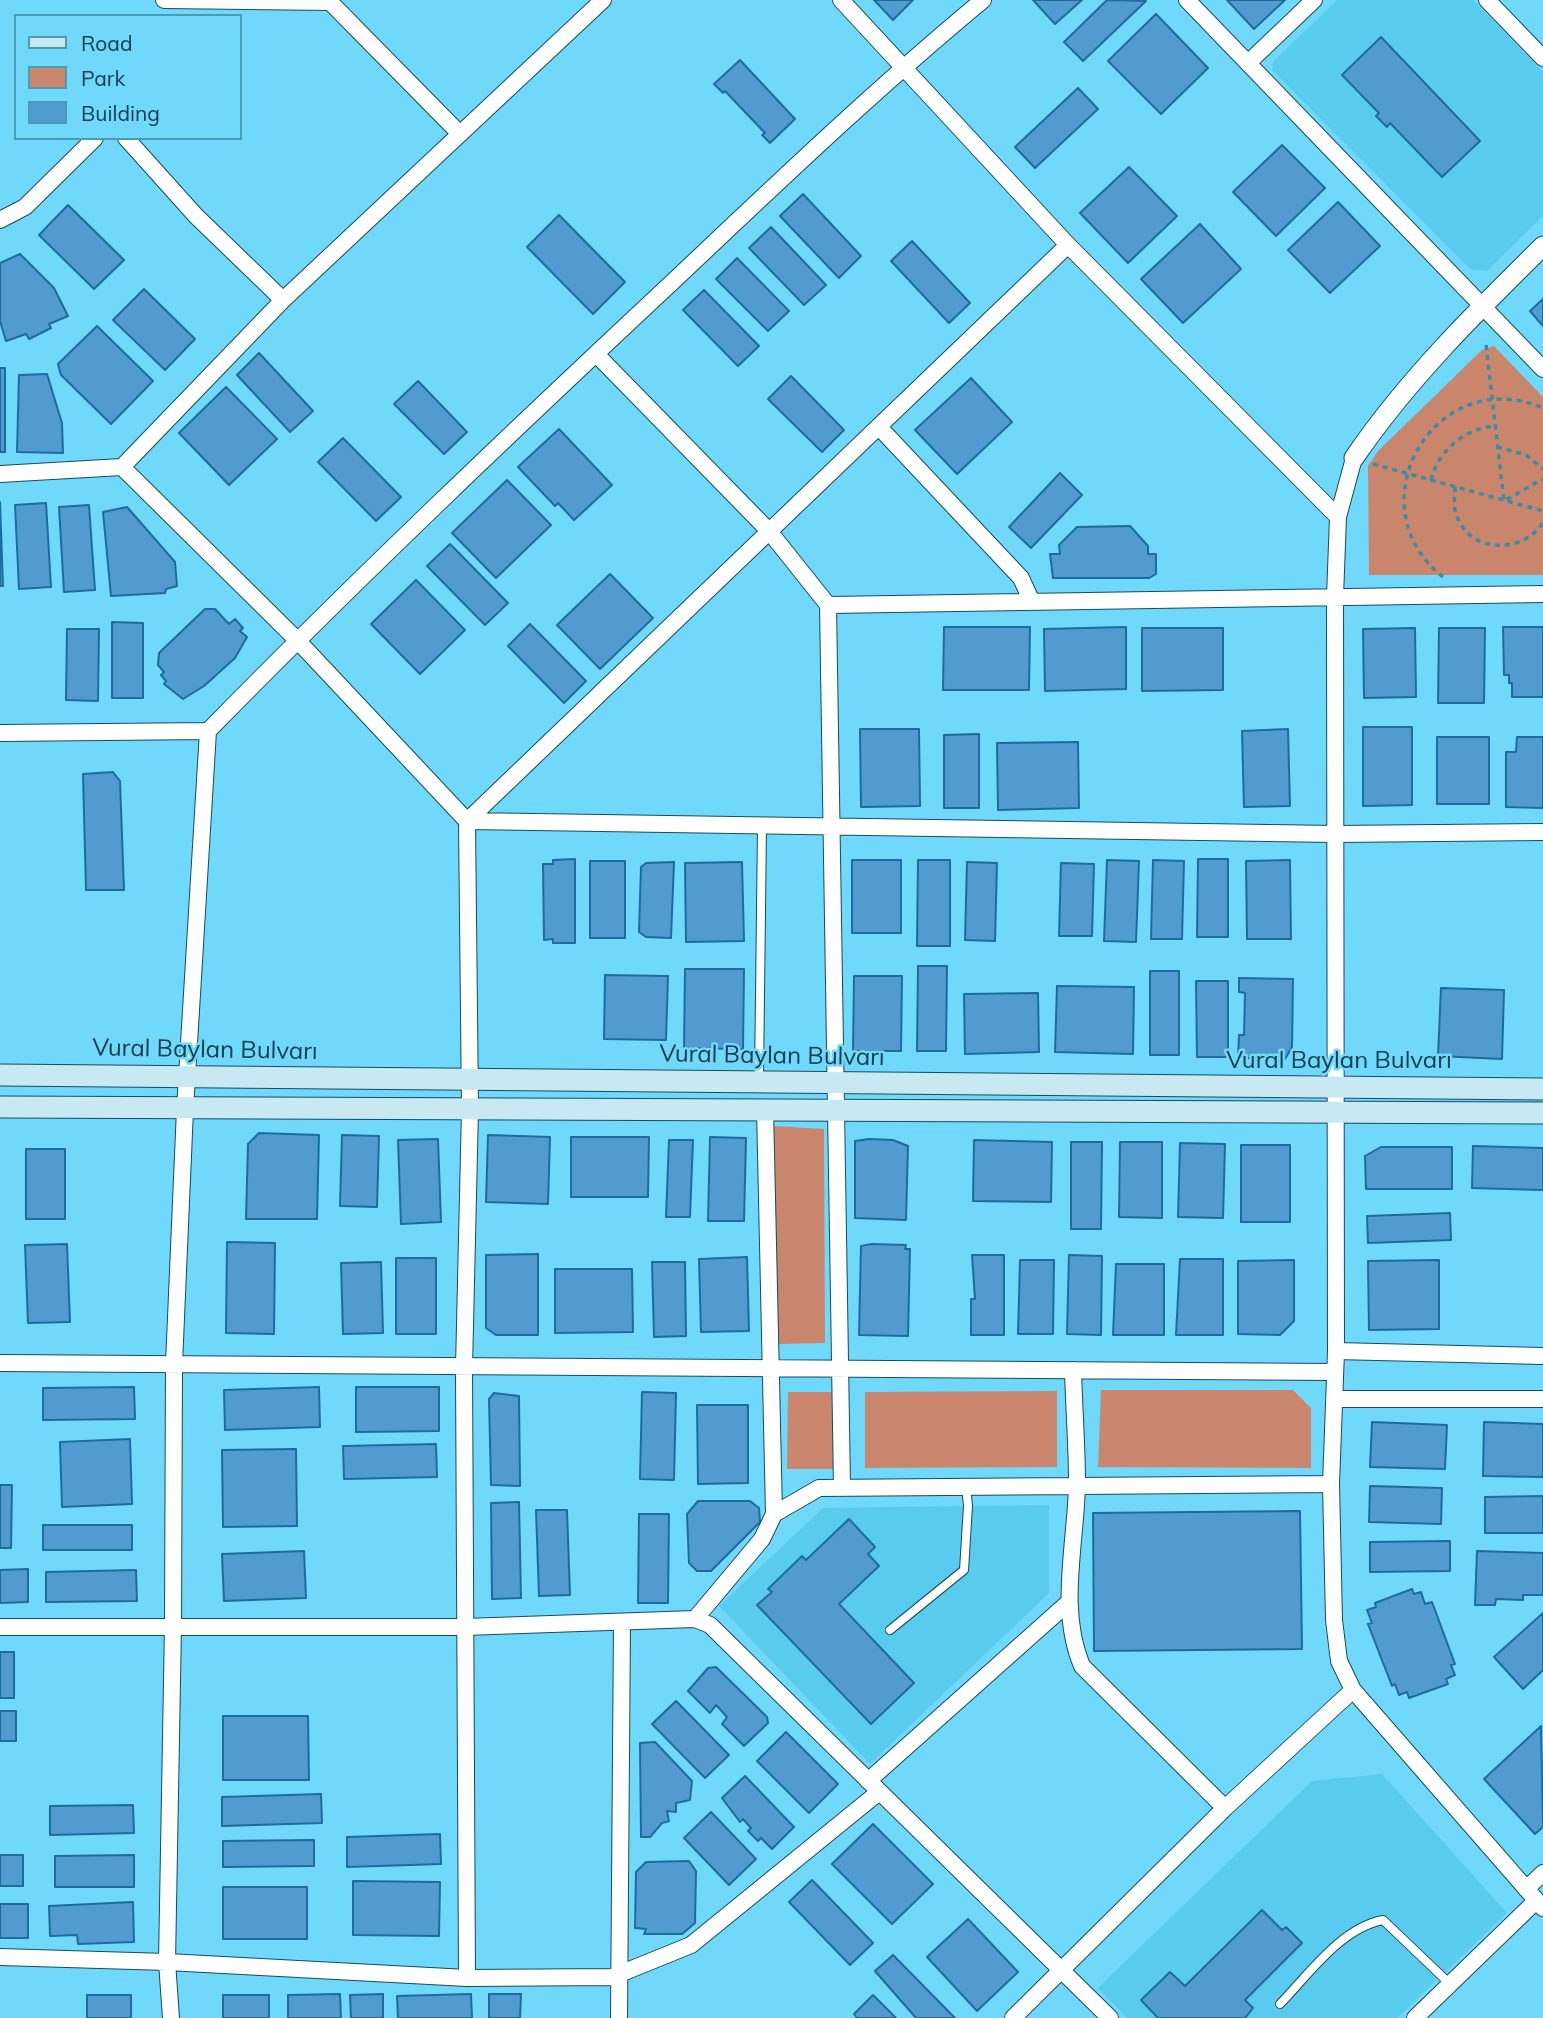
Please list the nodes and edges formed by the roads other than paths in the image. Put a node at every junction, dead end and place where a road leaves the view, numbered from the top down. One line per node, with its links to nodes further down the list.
1 (164, 0): 2 (street)
2 (205, 0): 12 (street)
3 (603, 0): 12 (street)
4 (841, 0): 11 (street)
5 (983, 0): 11 (street)
6 (1187, 0): 10 (street)
7 (1314, 0): 10 (street)
8 (1487, 0): 9 (street)
9 (1543, 58)
10 (1248, 63): 19 (street)
11 (903, 66): 16 (street); 20 (street)
12 (460, 134): 18 (street)
13 (93, 140): 15 (street)
14 (128, 140): 18 (street)
15 (0, 220)
16 (1068, 245): 22 (street); 26 (street)
17 (1543, 246): 19 (street)
18 (283, 300): 24 (street)
19 (1483, 305): 21 (street); 23 (street)
20 (596, 354): 27 (street); 32 (street)
21 (1543, 369)
22 (878, 426): 27 (street); 30 (street)
23 (1354, 458): 26 (street)
24 (122, 467): 25 (street); 32 (street)
25 (0, 474)
26 (1338, 517): 29 (street)
27 (769, 531): 31 (street); 35 (street)
28 (1543, 594): 29 (street)
29 (1335, 597): 30 (street); 39 (street)
30 (1032, 602): 31 (street)
31 (828, 605): 37 (street)
32 (298, 639): 33 (street); 35 (street)
33 (208, 731): 34 (street); 41 (street)
34 (0, 733)
35 (467, 821): 36 (street); 42 (street)
36 (762, 825): 37 (street); 43 (lane)
37 (831, 827): 39 (street); 44 (street)
38 (1543, 832): 39 (street)
39 (1335, 834): 45 (street)
40 (0, 1075): 41 (main road, Vural Baylan Bulvarı)
41 (187, 1077): 42 (main road, Vural Baylan Bulvarı); 48 (street)
42 (469, 1079): 43 (main road, Vural Baylan Bulvarı); 49 (street)
43 (759, 1082): 44 (main road, Vural Baylan Bulvarı)
44 (836, 1083): 45 (main road, Vural Baylan Bulvarı); 51 (street)
45 (1335, 1088): 46 (main road, Vural Baylan Bulvarı); 52 (street)
46 (1543, 1089)
47 (0, 1107): 48 (main road, Vural Baylan Bulvarı)
48 (185, 1109): 49 (main road, Vural Baylan Bulvarı); 57 (street)
49 (470, 1109): 50 (main road, Vural Baylan Bulvarı); 58 (street)
50 (765, 1109): 51 (main road, Vural Baylan Bulvarı); 59 (street)
51 (836, 1109): 52 (main road, Vural Baylan Bulvarı); 60 (street)
52 (1335, 1110): 53 (main road, Vural Baylan Bulvarı); 54 (street)
53 (1543, 1113)
54 (1336, 1352): 55 (street); 62 (street)
55 (1543, 1356)
56 (0, 1363): 57 (street)
57 (174, 1364): 58 (street); 73 (street)
58 (464, 1367): 59 (street); 75 (street)
59 (771, 1368): 60 (street); 69 (street)
60 (839, 1369): 61 (street); 68 (street)
61 (1073, 1370): 62 (street); 65 (street)
62 (1335, 1372): 63 (street)
63 (1335, 1399): 64 (street); 66 (street)
64 (1543, 1399)
65 (1077, 1484): 66 (street); 67 (street); 70 (street)
66 (1331, 1484): 77 (street)
67 (965, 1486): 68 (street); 76 (lane)
68 (842, 1487): 69 (street)
69 (774, 1514): 71 (street)
70 (1069, 1602): 78 (street); 79 (street)
71 (695, 1619): 72 (street); 78 (street)
72 (622, 1622): 75 (street); 85 (street)
73 (173, 1625): 74 (street); 75 (street); 83 (street)
74 (0, 1627)
75 (465, 1627): 86 (street)
76 (890, 1630)
77 (1353, 1690): 79 (street); 81 (street)
78 (873, 1786): 84 (street); 85 (street)
79 (1225, 1808): 84 (street)
80 (1543, 1873): 81 (street)
81 (1535, 1899): 87 (street)
82 (0, 1957): 83 (street)
83 (167, 1962): 86 (street); 89 (street)
84 (1063, 1969): 91 (street); 92 (street)
85 (619, 1974): 86 (street); 90 (street)
86 (467, 1978)
87 (1449, 1983): 88 (lane); 93 (street)
88 (1280, 2004)
89 (171, 2018)
90 (619, 2018)
91 (1013, 2018)
92 (1110, 2018)
93 (1415, 2018)

